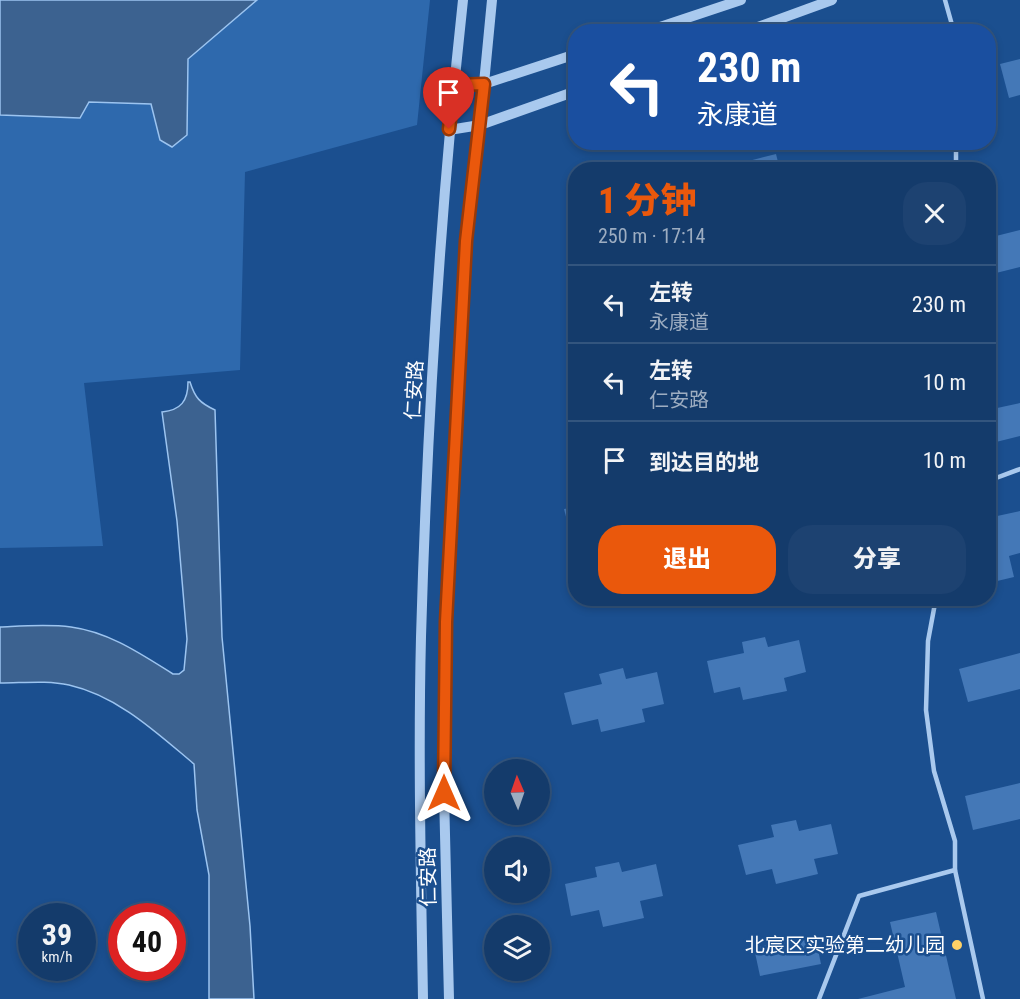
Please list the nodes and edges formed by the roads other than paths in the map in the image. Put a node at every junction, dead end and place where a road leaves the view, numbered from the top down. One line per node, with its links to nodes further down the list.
1 (463, 0): 11 (street, 仁安路)
2 (492, 0): 10 (street, 仁安路)
3 (741, 0): 6 (street)
4 (832, 0): 7 (street)
5 (945, 0): 8 (lane)
6 (669, 24)
7 (766, 24)
8 (952, 24)
9 (568, 57): 10 (street)
10 (484, 84): 11 (street); 13 (street, 仁安路)
11 (454, 85): 14 (street, 仁安路)
12 (568, 94): 13 (street)
13 (480, 125): 14 (street); 20 (street, 仁安路)
14 (449, 129): 19 (street, 仁安路)
15 (1020, 469): 16 (lane)
16 (996, 478)
17 (935, 606): 18 (lane)
18 (956, 870): 21 (lane); 22 (lane)
19 (423, 999)
20 (449, 999)
21 (819, 999)
22 (983, 999)

